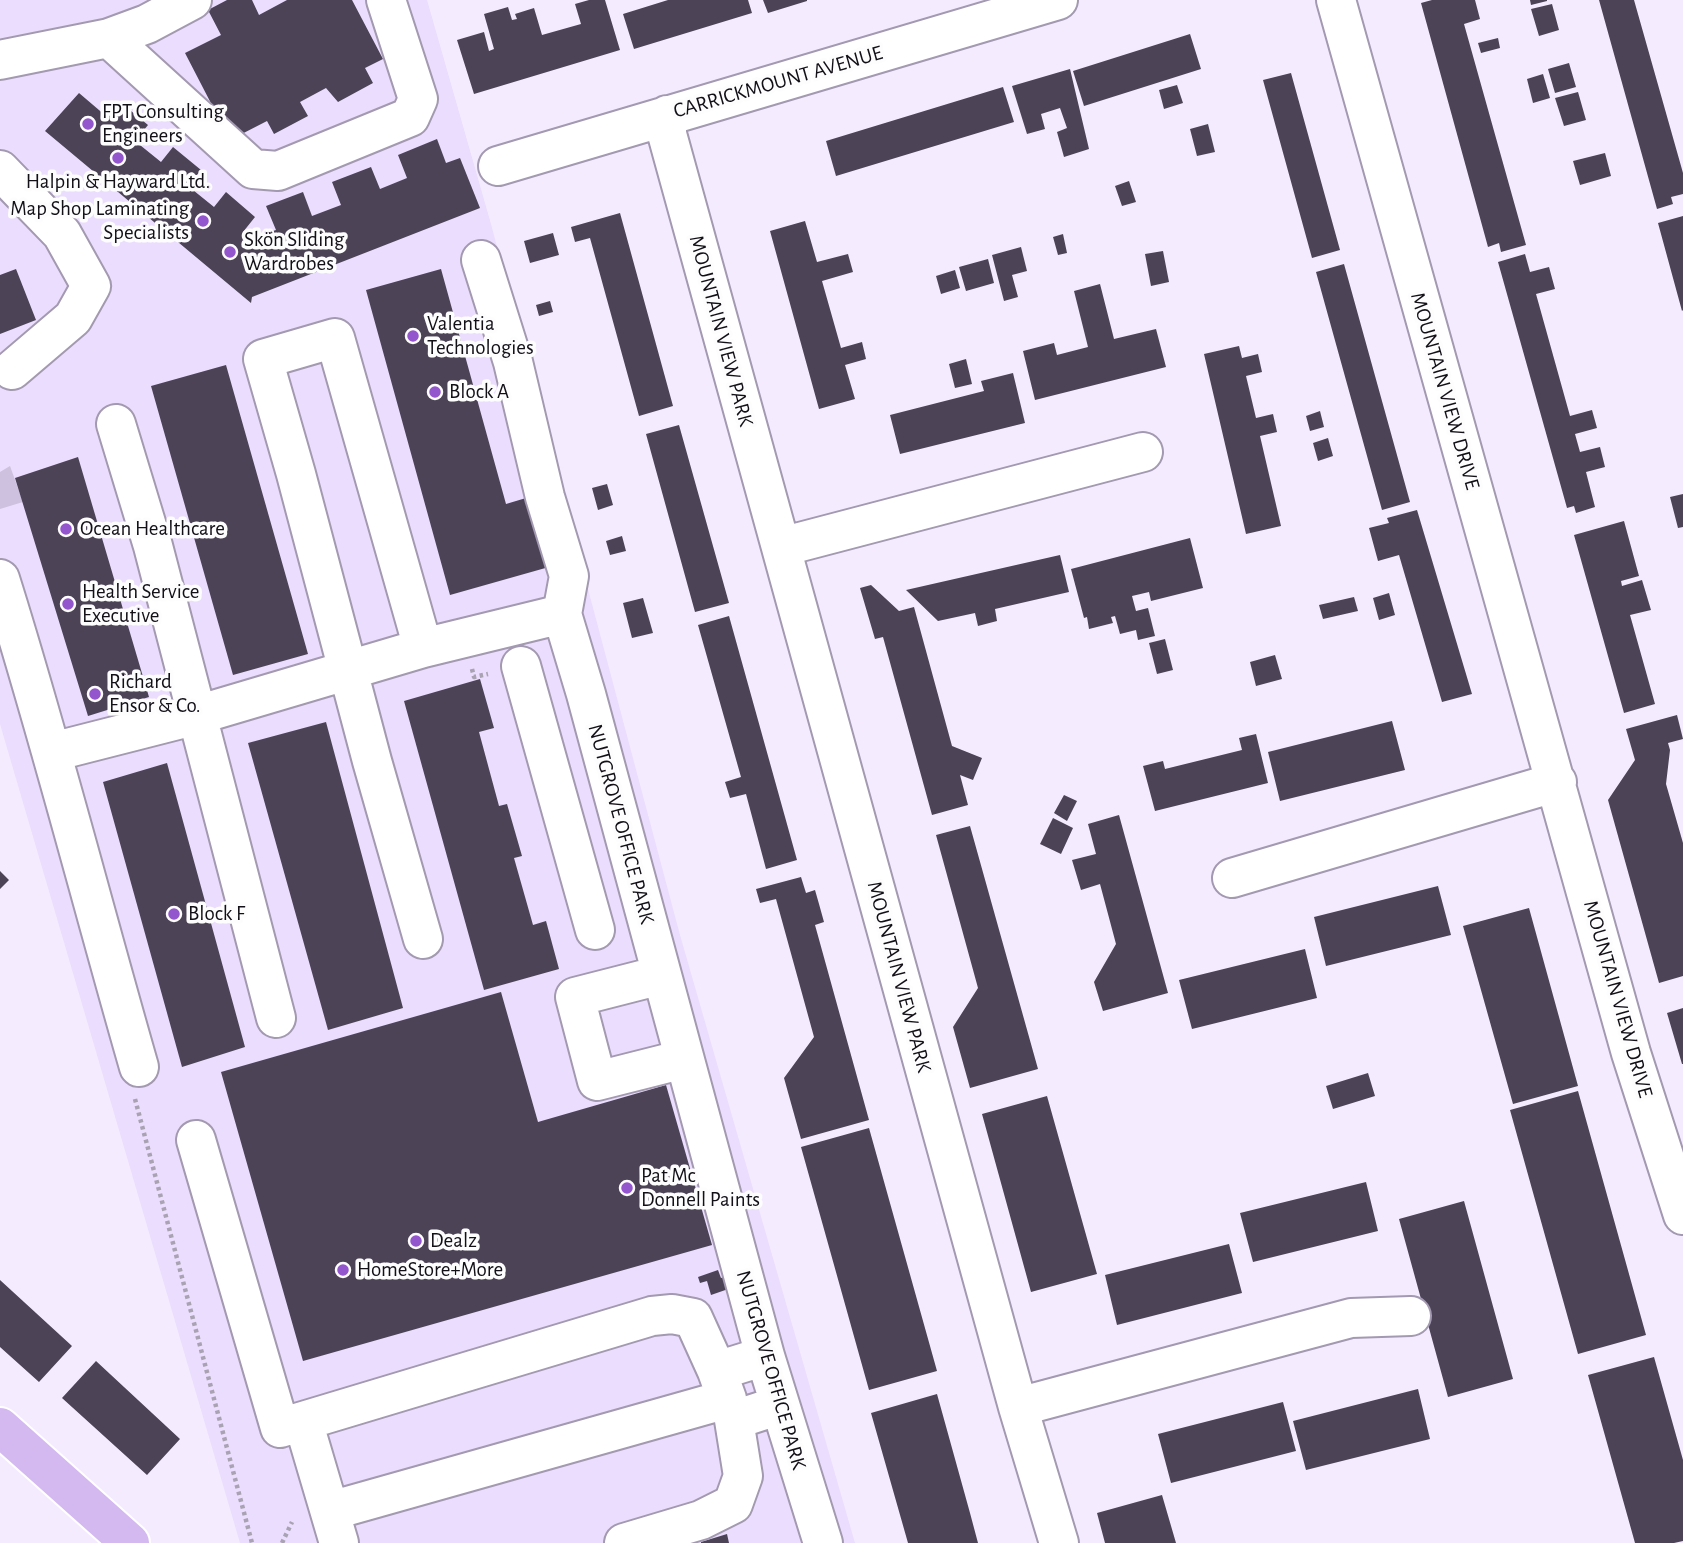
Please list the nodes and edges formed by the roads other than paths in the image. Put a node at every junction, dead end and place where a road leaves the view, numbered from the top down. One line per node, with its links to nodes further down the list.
1 (192, 0): 5 (street)
2 (386, 0): 5 (street)
3 (1058, 0): 7 (street, CARRICKMOUNT AVENUE)
4 (1336, 0): 22 (street, MOUNTAIN VIEW DRIVE)
5 (109, 38): 6 (street)
6 (0, 60)
7 (667, 115): 8 (street, CARRICKMOUNT AVENUE); 14 (street, MOUNTAIN VIEW PARK)
8 (498, 166)
9 (0, 170): 11 (street)
10 (481, 260): 16 (street)
11 (12, 370)
12 (116, 424): 20 (street)
13 (1143, 452): 14 (street)
14 (780, 547): 38 (street, MOUNTAIN VIEW PARK)
15 (0, 579): 21 (street)
16 (562, 614): 17 (street); 23 (street, NUTGROVE OFFICE PARK)
17 (423, 648): 19 (street); 19 (street)
18 (521, 666): 24 (street)
19 (348, 672): 20 (street); 27 (street)
20 (197, 715): 21 (street); 29 (street)
21 (52, 752): 31 (street)
22 (1557, 782): 25 (street); 33 (street, MOUNTAIN VIEW DRIVE)
23 (611, 791): 24 (street); 28 (street, NUTGROVE OFFICE PARK)
24 (559, 804): 26 (street)
25 (1232, 878)
26 (595, 930)
27 (423, 939)
28 (661, 975): 30 (street, NUTGROVE OFFICE PARK); 30 (street)
29 (275, 1018)
30 (684, 1059): 35 (street, NUTGROVE OFFICE PARK)
31 (136, 1078)
32 (196, 1140): 39 (street)
33 (1683, 1215)
34 (1411, 1316): 38 (street)
35 (765, 1356): 36 (street); 37 (street, NUTGROVE OFFICE PARK)
36 (726, 1397): 37 (street); 39 (street); 41 (street); 43 (street)
37 (780, 1405): 44 (street, NUTGROVE OFFICE PARK)
38 (1018, 1407): 45 (street, MOUNTAIN VIEW PARK)
39 (303, 1421): 41 (street)
40 (0, 1427): 42 (main road)
41 (335, 1527)
42 (130, 1543)
43 (624, 1543)
44 (822, 1543)
45 (1059, 1543)

